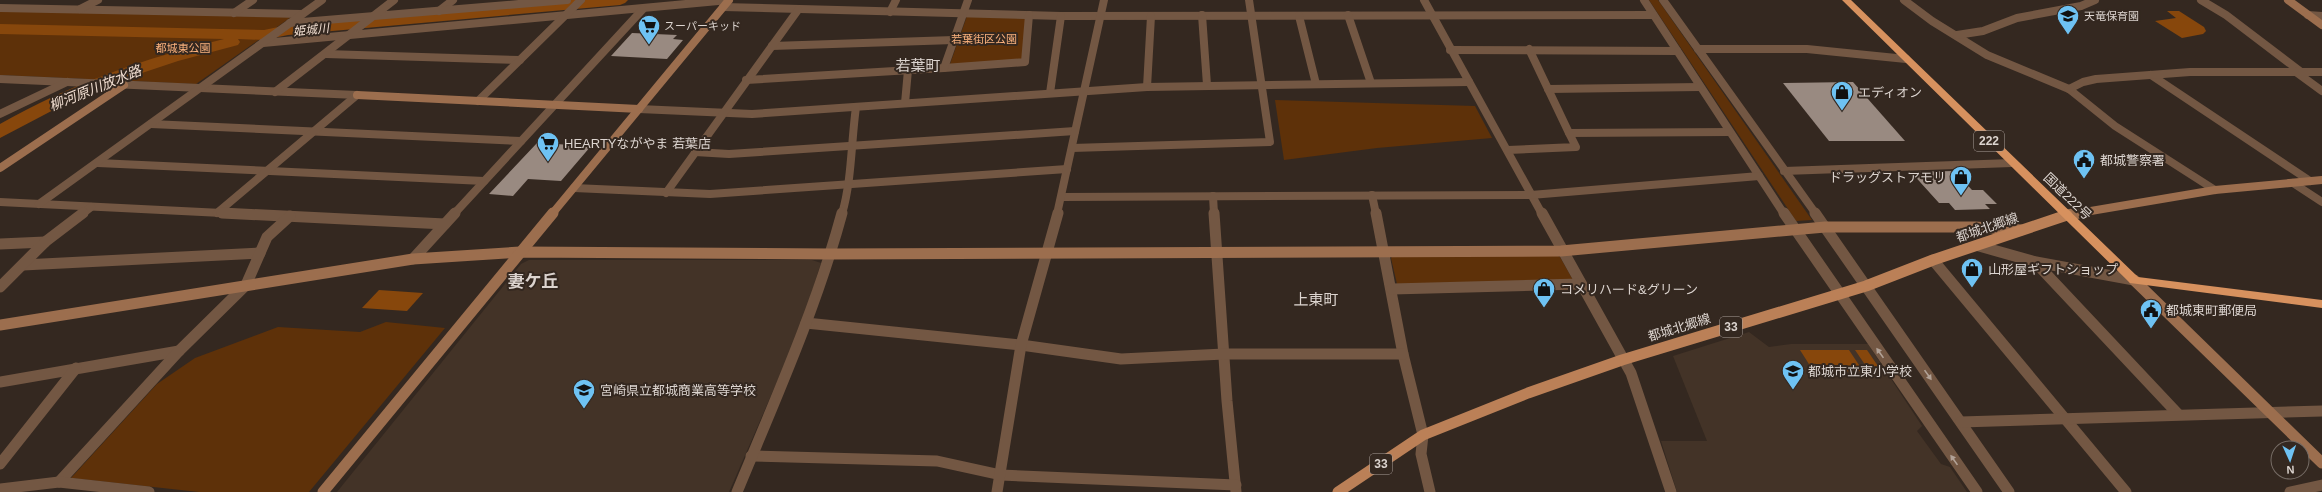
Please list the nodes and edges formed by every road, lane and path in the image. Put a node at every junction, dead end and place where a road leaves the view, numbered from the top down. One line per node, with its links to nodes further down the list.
1 (98, 0): 24 (street)
2 (253, 0): 28 (street)
3 (322, 0): 30 (street)
4 (394, 0): 38 (street)
5 (453, 0): 26 (street)
6 (567, 0): 26 (street)
7 (581, 0): 31 (street)
8 (729, 0): 21 (street); 23 (street)
9 (896, 0): 27 (street)
10 (968, 0): 29 (street)
11 (1104, 0): 40 (street)
12 (1249, 0): 33 (street)
13 (1424, 0): 35 (street)
14 (1644, 0): 36 (street)
15 (1663, 0): 52 (street)
16 (1846, 0): 58 (highway, 国道222号 / 222)
17 (1904, 0): 48 (street)
18 (2095, 0): 48 (street)
19 (2202, 0): 61 (street)
20 (2288, 0): 37 (street)
21 (723, 7): 25 (street); 87 (street)
22 (0, 8): 24 (street)
23 (643, 9): 31 (street); 85 (street)
24 (79, 10): 28 (street)
25 (798, 10): 27 (street); 51 (street)
26 (439, 11): 38 (street)
27 (890, 12): 29 (street)
28 (234, 13): 30 (street)
29 (963, 13): 32 (street); 49 (street)
30 (302, 14): 45 (street)
31 (565, 15): 47 (street); 57 (street)
32 (1029, 15): 39 (street); 59 (street)
33 (1251, 15): 42 (street); 43 (street); 72 (street)
34 (1348, 15): 35 (street); 43 (street); 68 (street)
35 (1432, 15): 36 (street); 53 (street)
36 (1653, 15): 55 (street)
37 (2308, 15): 44 (street); 46 (street)
38 (374, 16): 45 (street); 47 (street)
39 (1061, 16): 40 (street); 81 (street)
40 (1100, 16): 41 (street); 78 (street)
41 (1151, 16): 42 (street); 73 (street)
42 (1202, 16): 71 (street)
43 (1299, 16): 69 (street)
44 (2322, 16)
45 (288, 25): 50 (street)
46 (2322, 25)
47 (351, 34): 50 (street); 56 (street)
48 (1957, 35): 77 (street)
49 (954, 40): 51 (street); 59 (street)
50 (266, 41): 75 (street)
51 (772, 46): 65 (street)
52 (1698, 49): 58 (street); 105 (street)
53 (1450, 50): 54 (street); 67 (street)
54 (1529, 50): 55 (street); 76 (street)
55 (1677, 51): 74 (street)
56 (326, 54): 57 (street); 80 (street)
57 (520, 60): 83 (street)
58 (1906, 60): 101 (highway, 国道222号 / 222)
59 (944, 68): 60 (street)
60 (908, 70): 65 (street); 84 (street)
61 (2298, 72): 62 (street); 63 (street); 79 (street)
62 (2322, 72)
63 (2151, 75): 77 (street); 109 (street)
64 (0, 79): 66 (street)
65 (746, 80): 88 (street)
66 (67, 82): 70 (street); 89 (street)
67 (1469, 82): 68 (street); 98 (street)
68 (1371, 83): 69 (street)
69 (1316, 84): 72 (street)
70 (124, 85): 75 (street); 102 (street)
71 (1207, 85): 72 (street); 73 (street)
72 (1263, 85): 97 (street)
73 (1147, 87): 78 (street)
74 (1700, 87): 76 (street); 93 (street)
75 (198, 89): 80 (street); 90 (street)
76 (1548, 89): 94 (street)
77 (2070, 89): 113 (street)
78 (1086, 90): 81 (street); 91 (street)
79 (2322, 90)
80 (275, 92): 82 (street)
81 (1050, 93): 84 (street)
82 (357, 96): 83 (street); 92 (street)
83 (478, 101): 85 (street)
84 (905, 103): 86 (street)
85 (556, 105): 87 (street); 95 (street)
86 (856, 107): 88 (street); 96 (street)
87 (639, 109): 88 (street); 112 (street)
88 (724, 113): 99 (street)
89 (0, 114)
90 (151, 124): 92 (street); 100 (street)
91 (1075, 131): 96 (street); 97 (street)
92 (314, 132): 95 (street); 104 (street)
93 (1729, 132): 94 (street); 106 (street)
94 (1569, 133): 98 (street)
95 (521, 141): 108 (street)
96 (851, 146): 99 (street); 111 (street)
97 (1072, 148): 103 (street)
98 (1508, 150): 116 (street)
99 (695, 152): 114 (street)
100 (98, 163): 104 (street); 121 (street)
101 (2012, 163): 105 (street); 124 (highway, 国道222号 / 222)
102 (0, 168)
103 (1067, 168): 111 (street); 118 (street)
104 (268, 170): 108 (street); 123 (street)
105 (1784, 171): 127 (street)
106 (1759, 176): 116 (street); 128 (street)
107 (2322, 180): 109 (street)
108 (484, 181): 126 (street)
109 (2310, 181): 110 (street)
110 (2293, 183): 113 (street); 120 (street)
111 (849, 185): 114 (street); 139 (street)
112 (574, 188): 114 (street); 135 (street)
113 (2214, 190): 124 (street)
114 (666, 193)
115 (1372, 195): 116 (street); 117 (street); 134 (street)
116 (1531, 195): 133 (street)
117 (1213, 196): 118 (street); 137 (street)
118 (1062, 197): 136 (street)
119 (0, 202): 121 (street)
120 (2322, 202)
121 (39, 204): 122 (street)
122 (91, 206): 123 (street); 130 (street)
123 (218, 213): 125 (street)
124 (2067, 215): 129 (main road, 都城北郷線 / 33); 144 (highway, 国道222号 / 222)
125 (290, 216): 126 (street); 138 (street)
126 (445, 224): 140 (street)
127 (1825, 227): 128 (street); 129 (street); 147 (street)
128 (1795, 230): 133 (street); 150 (street)
129 (2022, 230): 132 (main road, 都城北郷線 / 33)
130 (45, 242): 131 (street); 143 (street)
131 (0, 244)
132 (1979, 246): 141 (main road, 都城北郷線 / 33); 142 (street)
133 (1561, 250): 134 (street); 145 (street)
134 (1385, 251): 137 (street); 149 (street)
135 (520, 252): 139 (street); 140 (street); 176 (street)
136 (1048, 252): 137 (street); 139 (street); 154 (street)
137 (1217, 252): 156 (street)
138 (260, 253): 143 (street); 146 (street)
139 (831, 254): 152 (street)
140 (413, 259): 146 (street)
141 (1933, 260): 147 (main road, 都城北郷線 / 33); 164 (street)
142 (2035, 262): 144 (street); 163 (street)
143 (23, 265): 148 (street)
144 (2134, 280): 151 (highway); 161 (street)
145 (1580, 284): 149 (street); 158 (street)
146 (246, 285): 153 (street); 155 (street)
147 (1866, 286): 150 (main road, 都城北郷線 / 33); 165 (street, one-way to 165)
148 (0, 287)
149 (1392, 289): 157 (street)
150 (1840, 293): 158 (main road, 都城北郷線 / 33); 182 (street, one-way to 150)
151 (2322, 304)
152 (806, 323): 154 (street); 167 (street)
153 (0, 325)
154 (1021, 346): 156 (street); 170 (street)
155 (179, 351): 159 (street); 171 (street)
156 (1224, 354): 157 (street); 173 (street)
157 (1403, 354): 166 (street)
158 (1622, 360): 166 (main road, 都城北郷線 / 33); 181 (street)
159 (76, 368): 160 (street); 169 (street)
160 (0, 382)
161 (2269, 411): 162 (street); 163 (street); 168 (street)
162 (2322, 411)
163 (2178, 414): 164 (street)
164 (2066, 419): 165 (street); 184 (street)
165 (1961, 422): 183 (street)
166 (1423, 435): 179 (main road, 都城北郷線 / 33); 180 (street)
167 (752, 456): 170 (street); 177 (street)
168 (2322, 463)
169 (0, 464)
170 (1001, 475): 173 (street); 178 (street)
171 (59, 482): 174 (street); 175 (street)
172 (2322, 485): 185 (street)
173 (1236, 488)
174 (0, 489)
175 (149, 492)
176 (323, 492)
177 (737, 492)
178 (997, 492)
179 (1338, 492)
180 (1430, 492)
181 (1671, 492)
182 (1977, 492)
183 (2009, 492)
184 (2126, 492)
185 (2290, 492)

